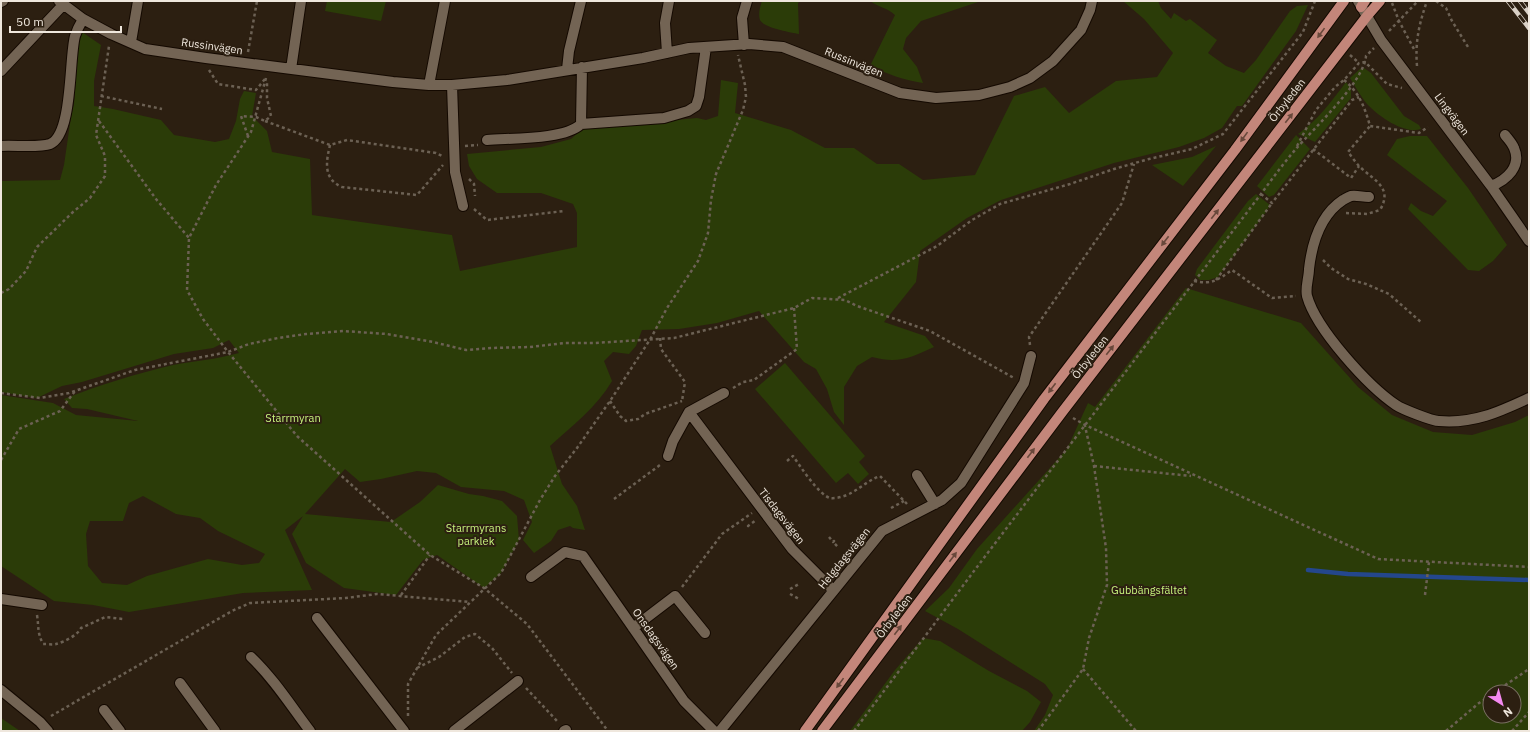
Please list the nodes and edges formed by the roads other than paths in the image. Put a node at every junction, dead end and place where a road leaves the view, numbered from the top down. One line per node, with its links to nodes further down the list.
1 (138, 1): 14 (street)
2 (301, 1): 19 (street)
3 (445, 1): 23 (street)
4 (581, 1): 20 (street)
5 (669, 1): 17 (street)
6 (747, 1): 15 (street)
7 (1092, 1): 15 (street, Russinvägen)
8 (1344, 1): 59 (main road, Örbyleden, one-way to 59)
9 (1380, 1): 12 (main road, Örbyleden)
10 (61, 3): 13 (street, Russinvägen); 21 (street)
11 (1361, 3): 12 (street, Lingvägen)
12 (1367, 16): 28 (street, Lingvägen); 60 (main road, Örbyleden, one-way to 12)
13 (83, 19): 14 (street, Russinvägen); 27 (street)
14 (131, 42): 19 (street, Russinvägen)
15 (741, 45): 16 (street, Russinvägen)
16 (706, 47): 17 (street, Russinvägen); 24 (street)
17 (667, 53): 18 (street, Russinvägen)
18 (582, 67): 20 (street, Russinvägen); 24 (street)
19 (291, 69): 23 (street, Russinvägen)
20 (567, 70): 22 (street, Russinvägen)
21 (1, 71)
22 (452, 84): 23 (street, Russinvägen); 30 (street)
23 (429, 85)
24 (581, 124): 26 (street)
25 (1505, 135): 28 (street)
26 (487, 140)
27 (1, 146)
28 (1491, 186): 31 (street, Lingvägen)
29 (1369, 197): 34 (street)
30 (462, 206)
31 (1529, 241)
32 (1031, 356): 38 (street, Helgdagsvägen)
33 (724, 393): 35 (street)
34 (1529, 398)
35 (689, 412): 36 (street); 40 (street, Tisdagsvägen)
36 (668, 456)
37 (917, 475): 38 (street)
38 (935, 504): 40 (street, Helgdagsvägen)
39 (531, 577): 44 (street, Onsdagsvägen)
40 (832, 590): 58 (street, Helgdagsvägen)
41 (1, 599): 42 (street)
42 (42, 605)
43 (317, 618): 55 (street)
44 (633, 628): 45 (street); 57 (street, Onsdagsvägen)
45 (705, 633)
46 (251, 657): 54 (street)
47 (518, 681): 56 (street)
48 (180, 684): 53 (street)
49 (1, 690): 51 (street)
50 (104, 710): 52 (street)
51 (48, 731)
52 (120, 731)
53 (215, 731)
54 (310, 731)
55 (404, 731)
56 (454, 731)
57 (714, 731)
58 (720, 731)
59 (805, 731)
60 (822, 731)

